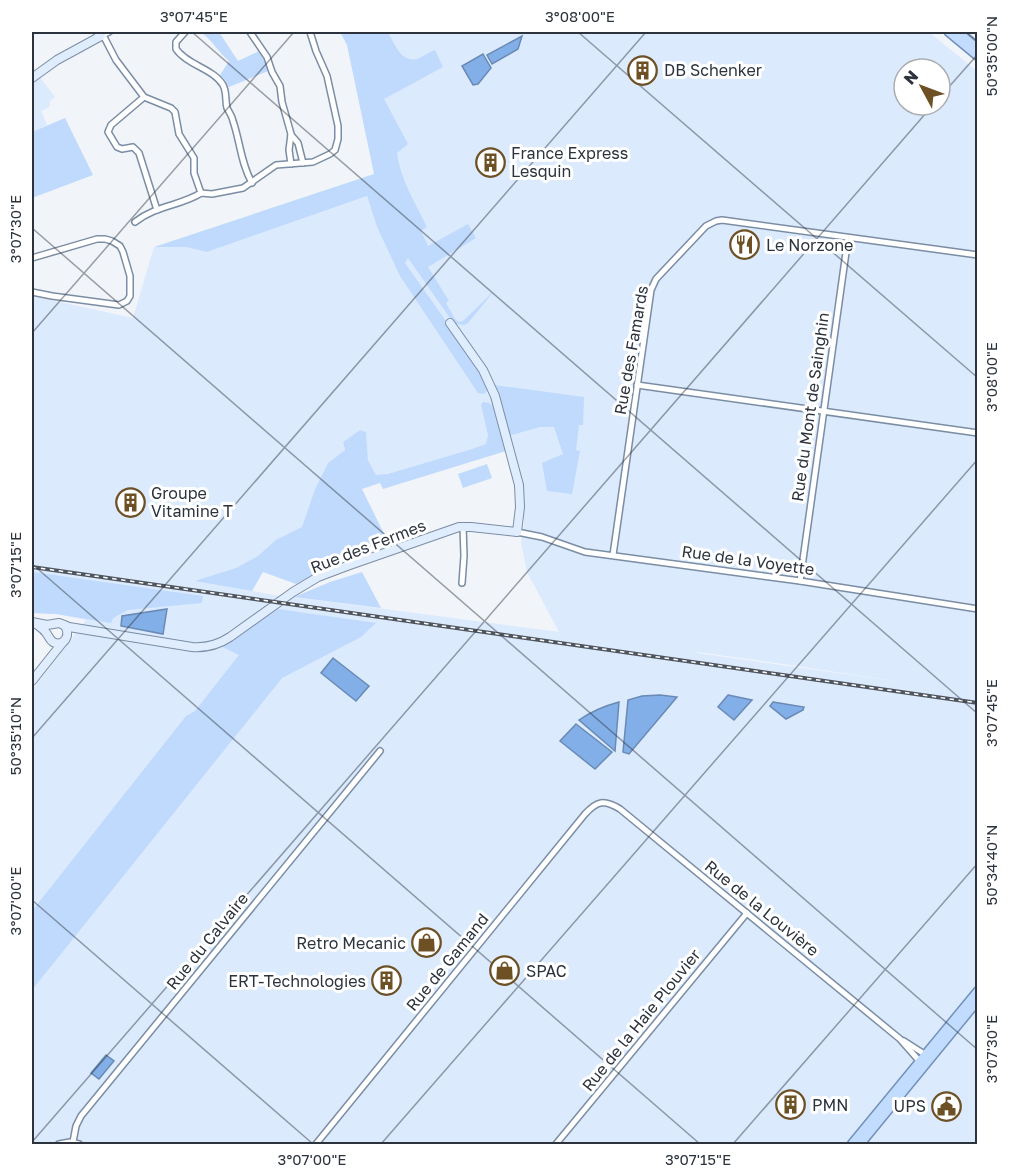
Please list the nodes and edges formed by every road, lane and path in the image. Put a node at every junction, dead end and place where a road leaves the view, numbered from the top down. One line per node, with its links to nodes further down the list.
1 (109, 32): 7 (street)
2 (185, 32): 15 (street)
3 (250, 32): 12 (street)
4 (310, 32): 13 (street)
5 (949, 32): 9 (main road)
6 (959, 32): 8 (main road)
7 (100, 34): 10 (street); 11 (street)
8 (978, 48)
9 (978, 57)
10 (32, 78)
11 (144, 97): 16 (street); 17 (street)
12 (291, 134): 13 (street); 14 (street)
13 (303, 163): 14 (street)
14 (291, 164): 15 (street)
15 (252, 183): 16 (street)
16 (201, 193): 17 (street)
17 (157, 210): 18 (street)
18 (135, 222)
19 (848, 238): 20 (street, Rue des Famards); 24 (street, Rue des Famards); 25 (street, Rue du Mont de Sainghin)
20 (978, 255)
21 (32, 258): 22 (street)
22 (32, 292)
23 (450, 323): 28 (street)
24 (637, 385): 25 (street); 29 (street, Rue des Famards)
25 (824, 411): 26 (street); 30 (street, Rue du Mont de Sainghin)
26 (978, 433)
27 (463, 526): 28 (street, Rue des Fermes); 31 (street); 36 (street, Rue des Fermes)
28 (517, 532): 29 (street, Rue de la Voyette)
29 (613, 555): 30 (street, Rue de la Voyette)
30 (800, 581): 32 (street, Rue de la Voyette)
31 (462, 583)
32 (978, 609)
33 (32, 622): 34 (street); 37 (street)
34 (55, 624): 35 (street); 37 (street)
35 (64, 625): 36 (street, Rue des Fermes); 38 (street)
36 (87, 629): 38 (street)
37 (49, 637): 38 (street); 39 (street)
38 (65, 640): 39 (street)
39 (43, 667): 40 (street)
40 (32, 681)
41 (380, 751): 48 (street, Rue du Calvaire)
42 (604, 802): 43 (street, Rue de la Louvière); 50 (street, Rue de Gamand)
43 (747, 913): 46 (street, Rue de la Louvière); 51 (street, Rue de la Haie Plouvier)
44 (978, 991): 47 (main road)
45 (978, 1000): 47 (main road)
46 (900, 1039): 47 (street, Rue de la Louvière); 47 (street, Rue de la Louvière)
47 (925, 1060): 52 (main road); 53 (main road)
48 (76, 1143): 49 (street, Rue du Calvaire)
49 (59, 1144)
50 (316, 1144)
51 (556, 1144)
52 (852, 1144)
53 (860, 1144)

